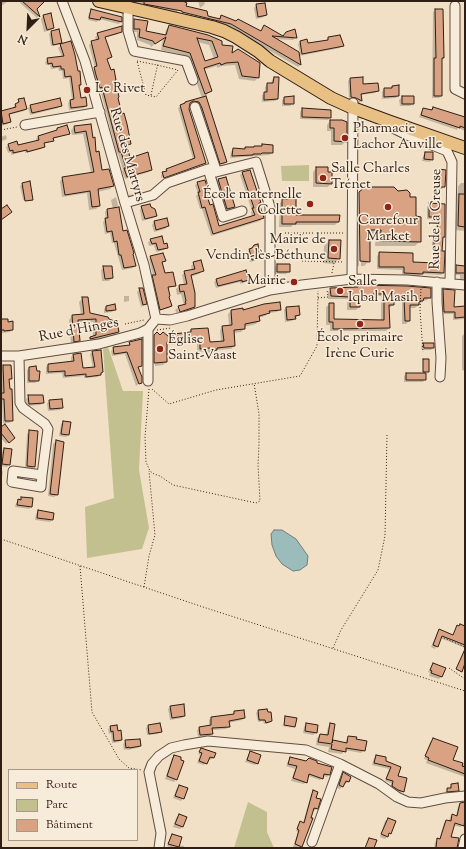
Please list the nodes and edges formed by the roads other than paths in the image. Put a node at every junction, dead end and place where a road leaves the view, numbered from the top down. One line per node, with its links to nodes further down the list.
1 (62, 1): 11 (street, Rue des Martyrs)
2 (100, 1): 4 (main road)
3 (455, 6): 5 (street)
4 (130, 8): 7 (street); 9 (main road)
5 (456, 35): 6 (street); 8 (street)
6 (465, 37)
7 (193, 80)
8 (465, 94)
9 (353, 105): 12 (main road); 14 (main road); 19 (street)
10 (195, 107): 16 (street)
11 (100, 112): 13 (street); 17 (street, Rue des Martyrs)
12 (388, 121): 15 (main road); 21 (street, Rue de la Creuse)
13 (26, 125)
14 (465, 141)
15 (465, 148)
16 (212, 168): 17 (street); 18 (street); 23 (street)
17 (125, 203): 24 (street, Rue des Martyrs)
18 (242, 212)
19 (352, 279): 20 (street); 23 (street)
20 (438, 282): 21 (street); 28 (street)
21 (450, 283): 22 (street)
22 (465, 285)
23 (270, 290): 24 (street)
24 (155, 315): 25 (street)
25 (148, 332): 27 (street, Rue d'Hinges); 29 (street)
26 (1, 356): 27 (street, Rue d'Hinges)
27 (19, 356): 30 (street)
28 (440, 377)
29 (148, 381)
30 (42, 475)
31 (340, 764): 32 (street); 34 (street); 35 (street)
32 (465, 796)
33 (465, 839): 36 (street)
34 (312, 842)
35 (159, 848)
36 (464, 848)

